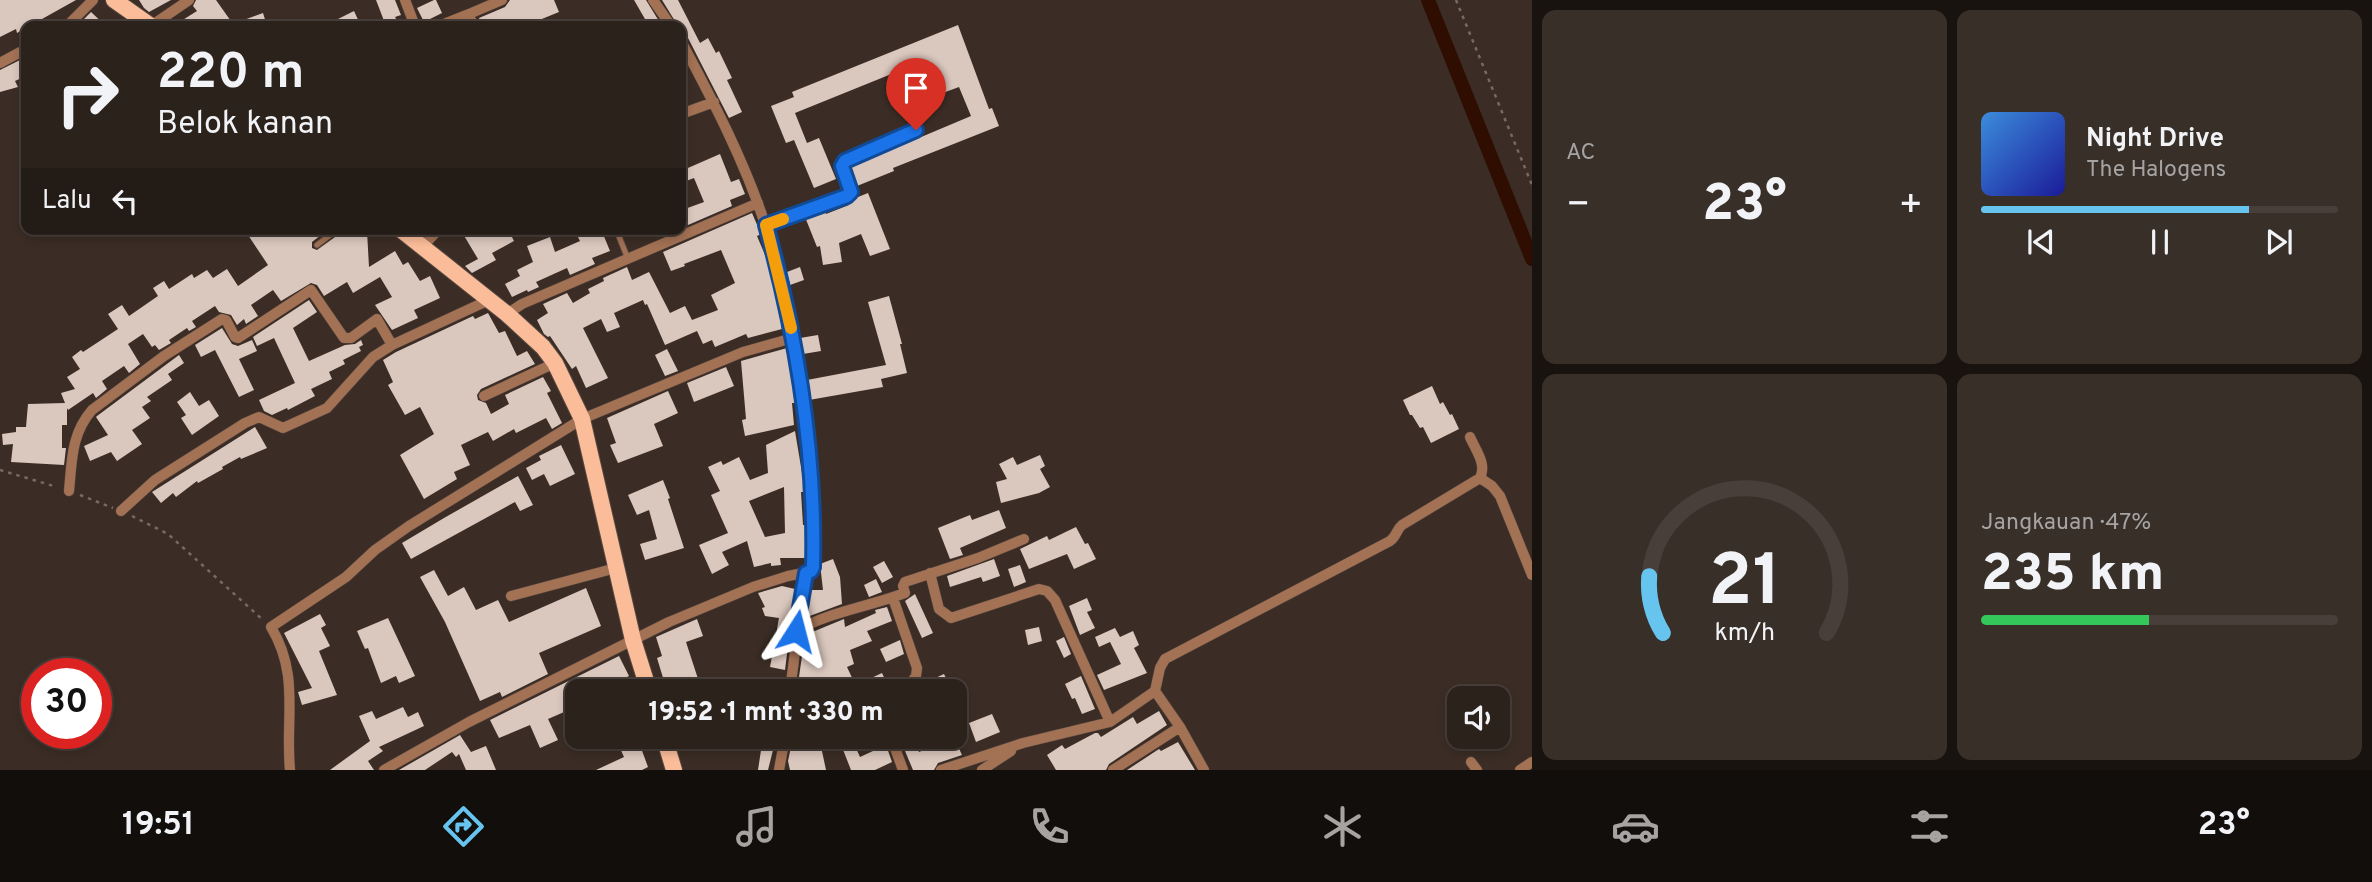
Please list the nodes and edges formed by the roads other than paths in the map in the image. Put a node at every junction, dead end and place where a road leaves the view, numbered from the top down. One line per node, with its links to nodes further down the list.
1 (93, 0): 8 (street)
2 (114, 0): 9 (main road)
3 (189, 0): 10 (street)
4 (405, 0): 11 (street)
5 (502, 0): 7 (street)
6 (653, 0): 14 (street)
7 (469, 14): 12 (street); 13 (street)
8 (72, 21)
9 (144, 21)
10 (158, 21)
11 (413, 21)
12 (452, 21)
13 (471, 21)
14 (668, 21)
15 (686, 50): 18 (street)
16 (21, 52): 17 (street)
17 (0, 62)
18 (714, 102): 19 (street); 21 (street)
19 (686, 112)
20 (916, 130): 22 (lane)
21 (758, 203): 22 (street); 23 (street)
22 (766, 225): 34 (street)
23 (686, 234)
24 (330, 235): 29 (lane)
25 (408, 235): 30 (main road)
26 (433, 235): 30 (street)
27 (618, 235): 31 (lane)
28 (684, 235): 31 (street)
29 (317, 245)
30 (423, 246): 32 (main road)
31 (628, 259): 33 (street)
32 (489, 300): 33 (main road); 35 (street)
33 (507, 314): 36 (main road)
34 (793, 338): 38 (street); 45 (street)
35 (392, 345): 41 (street); 42 (street)
36 (555, 363): 37 (street); 38 (main road)
37 (484, 396)
38 (582, 419): 44 (main road); 64 (street)
39 (1470, 437): 40 (street)
40 (1480, 478): 47 (street); 55 (street)
41 (69, 491)
42 (121, 511)
43 (1024, 539): 46 (street)
44 (616, 568): 48 (street); 51 (main road)
45 (806, 573): 50 (street); 51 (street)
46 (930, 573): 49 (street); 56 (street)
47 (1532, 575)
48 (511, 596)
49 (893, 598): 50 (street); 54 (street)
50 (796, 631): 53 (street)
51 (633, 640): 52 (main road); 65 (street)
52 (645, 679)
53 (791, 679)
54 (914, 679)
55 (1155, 691): 56 (street); 57 (street)
56 (1110, 722): 58 (street)
57 (1180, 727): 70 (street); 71 (street)
58 (1023, 743): 68 (street); 69 (street)
59 (666, 749): 63 (main road)
60 (783, 749): 66 (street)
61 (895, 749): 67 (street)
62 (1532, 762): 72 (street)
63 (670, 769)
64 (290, 770)
65 (384, 770)
66 (779, 770)
67 (903, 770)
68 (941, 770)
69 (982, 770)
70 (1113, 770)
71 (1205, 770)
72 (1520, 770)

